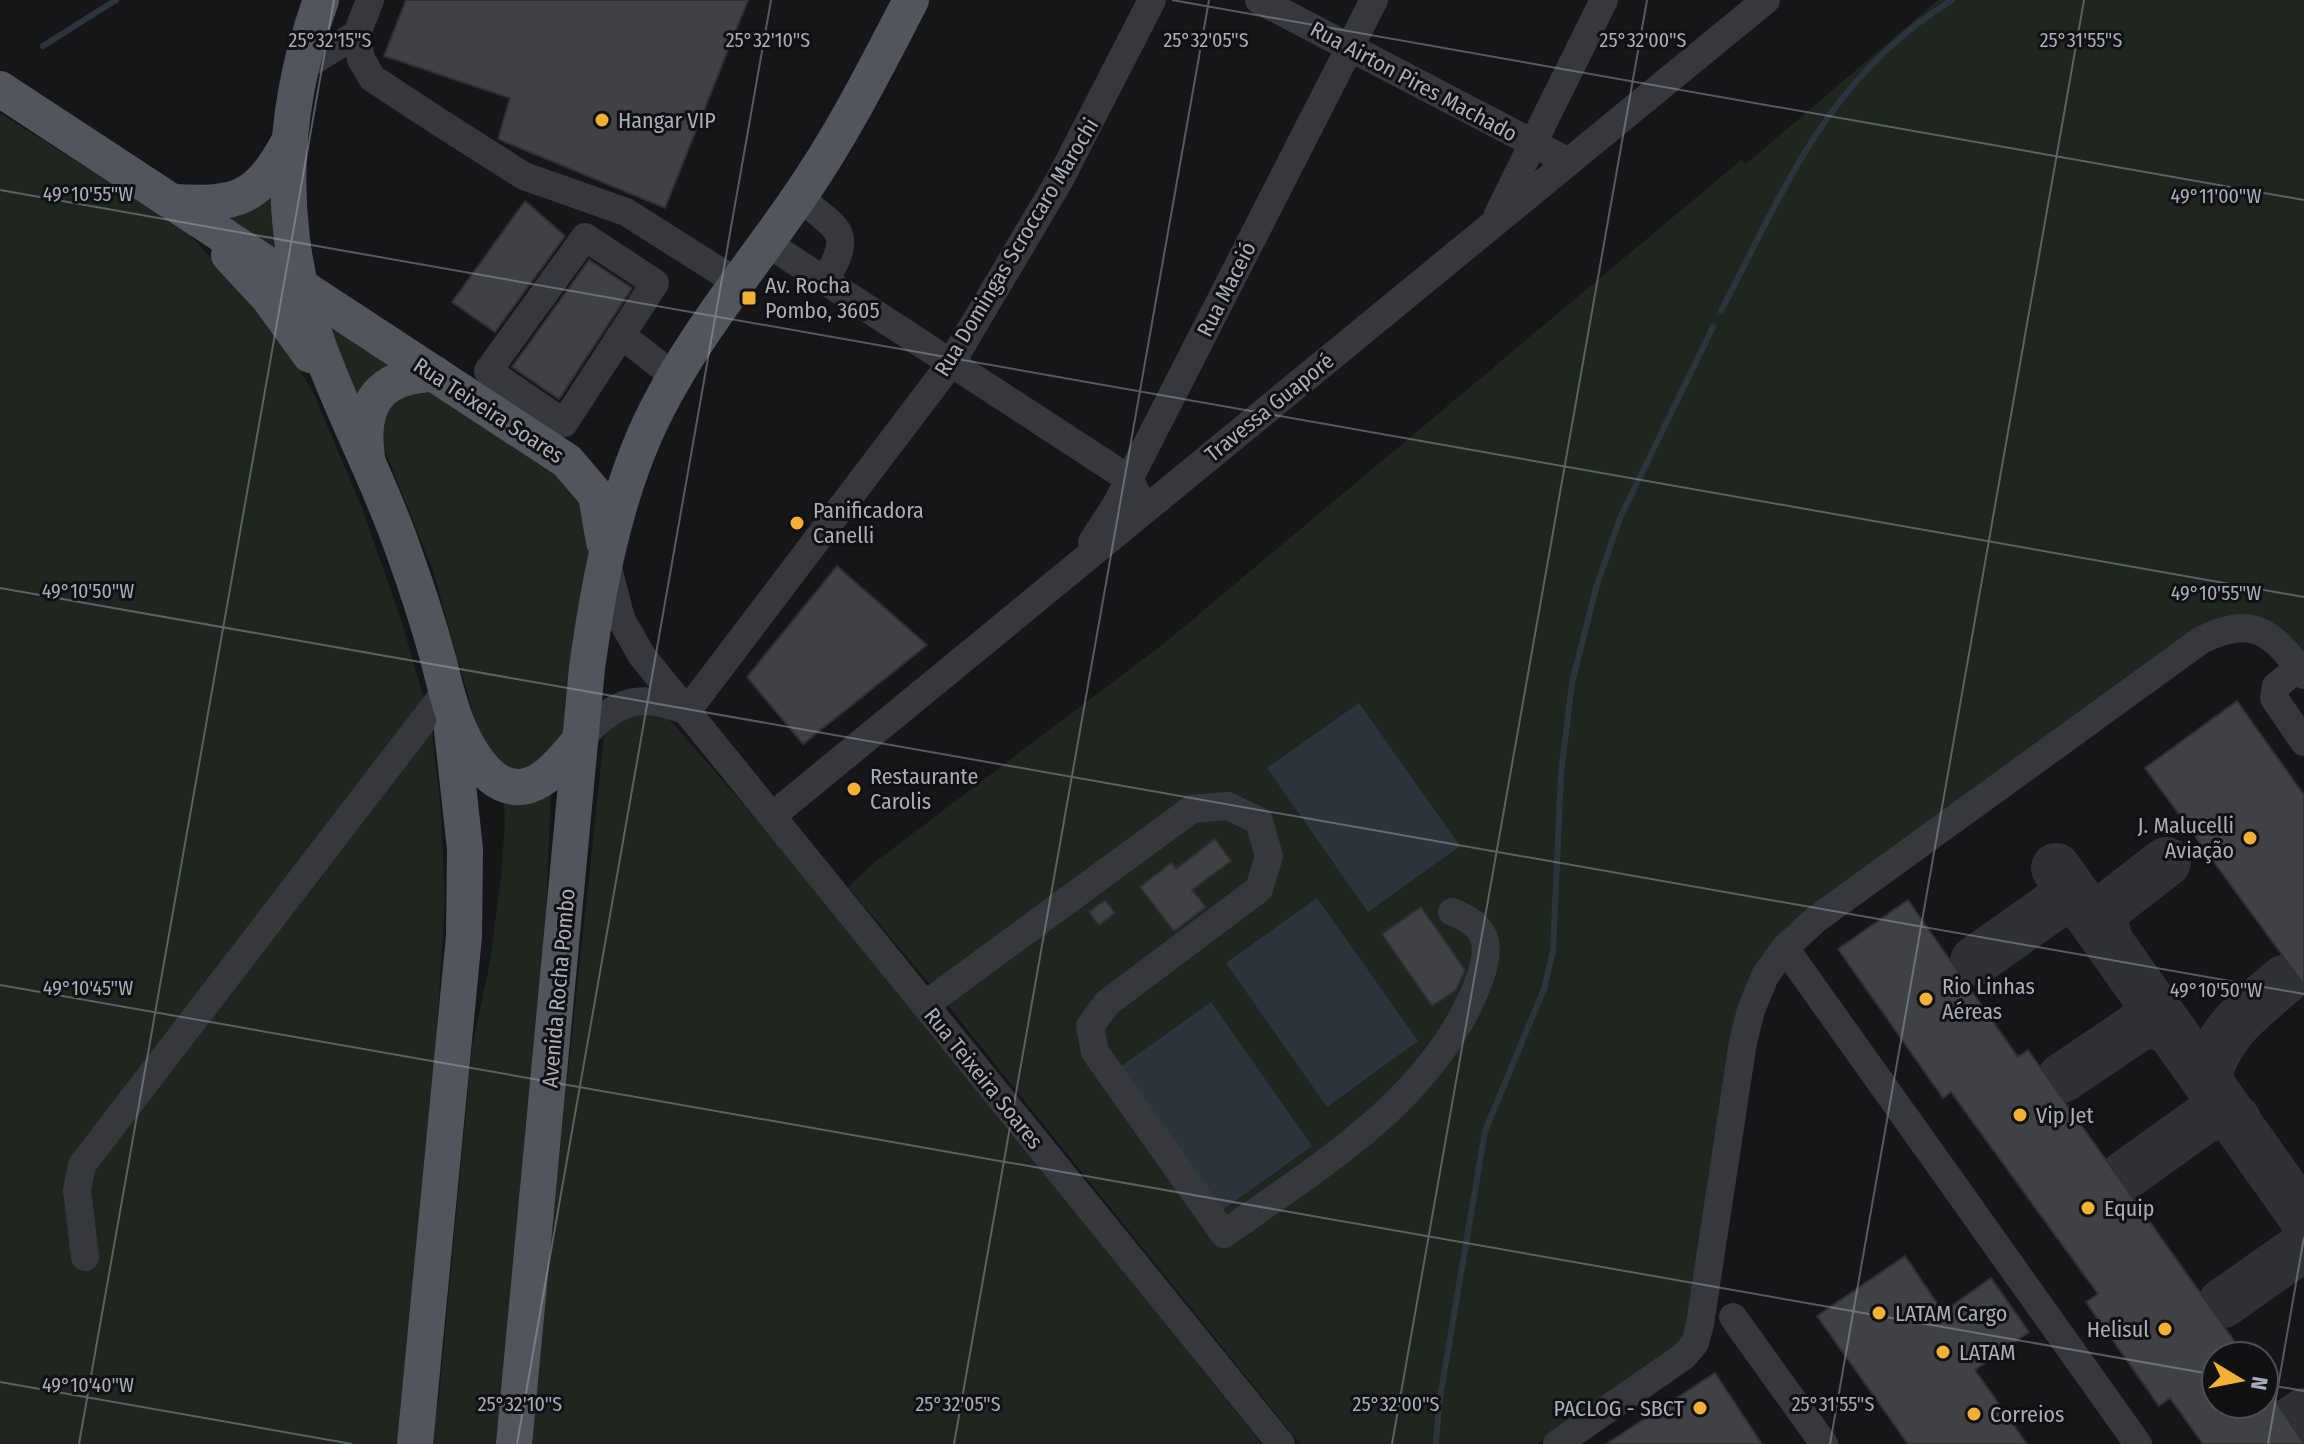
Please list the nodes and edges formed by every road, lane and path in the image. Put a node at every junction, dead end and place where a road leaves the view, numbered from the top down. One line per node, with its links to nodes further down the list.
1 (321, 0): 11 (main road)
2 (370, 0): 9 (street)
3 (911, 0): 16 (main road)
4 (1152, 0): 24 (street, Rua Domingas Scroccaro Marochi)
5 (1259, 0): 10 (street, Rua Airton Pires Machado)
6 (1374, 0): 10 (street, Rua Maceió)
7 (1604, 0): 14 (street)
8 (1766, 0): 15 (street, Travessa Guaporé)
9 (357, 34): 11 (street); 21 (street)
10 (1349, 47): 14 (street, Rua Airton Pires Machado); 29 (street, Rua Maceió)
11 (301, 68): 13 (main road)
12 (0, 89): 17 (main road, Rua Teixeira Soares)
13 (288, 143): 17 (main road); 22 (main road)
14 (1533, 144): 15 (street, Rua Airton Pires Machado); 18 (street)
15 (1569, 162): 18 (street, Travessa Guaporé)
16 (799, 197): 19 (main road); 20 (street)
17 (173, 202): 22 (main road, Rua Teixeira Soares); 27 (main road, Rua Teixeira Soares)
18 (1493, 224): 29 (street, Travessa Guaporé)
19 (767, 243): 20 (street); 21 (main road)
20 (825, 280): 24 (street)
21 (738, 283): 26 (main road)
22 (300, 285): 25 (main road, Rua Teixeira Soares); 27 (main road)
23 (621, 335): 23 (street); 26 (street)
24 (951, 363): 29 (street); 33 (street, Rua Domingas Scroccaro Marochi)
25 (435, 374): 28 (main road); 30 (main road, Rua Teixeira Soares)
26 (674, 376): 30 (main road)
27 (335, 393): 28 (main road)
28 (367, 458): 32 (main road)
29 (1131, 502): 36 (street, Rua Maceió)
30 (606, 556): 33 (street, Rua Teixeira Soares); 34 (main road, Avenida Rocha Pombo)
31 (2297, 666): 35 (street); 38 (street)
32 (447, 698): 34 (main road); 40 (street); 43 (main road)
33 (687, 711): 34 (street); 36 (street, Rua Teixeira Soares)
34 (580, 740): 42 (main road, Avenida Rocha Pombo)
35 (2304, 742)
36 (772, 816): 39 (street, Rua Teixeira Soares)
37 (1452, 912): 39 (street)
38 (1785, 948): 45 (street); 47 (street)
39 (925, 1005): 44 (street, Rua Teixeira Soares)
40 (85, 1257)
41 (1733, 1317): 46 (street)
42 (516, 1437)
43 (415, 1444)
44 (1281, 1444)
45 (1557, 1444)
46 (1824, 1444)
47 (2138, 1444)

